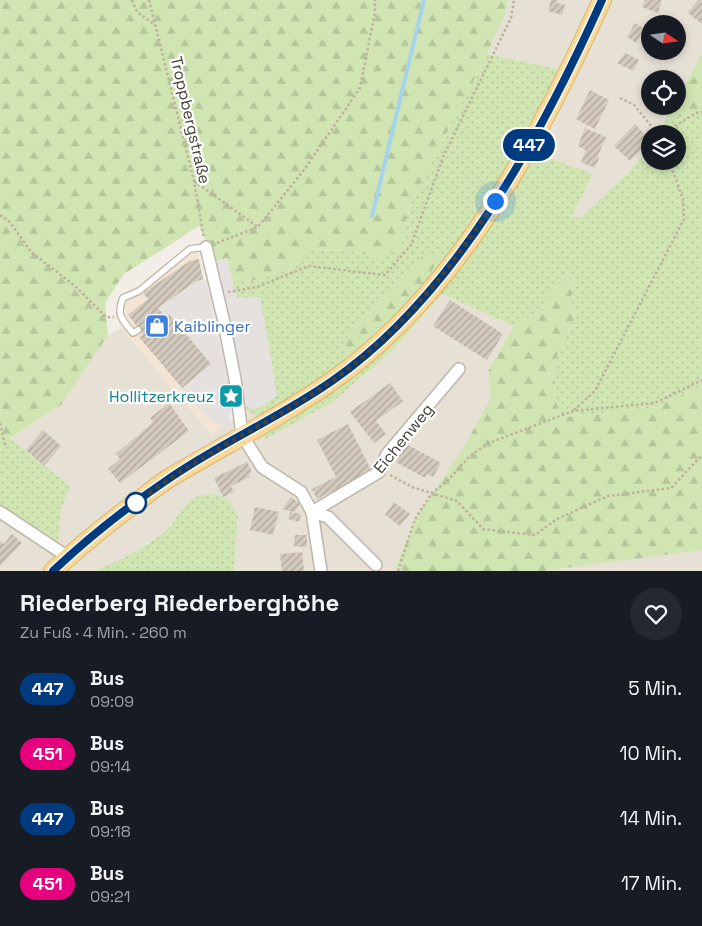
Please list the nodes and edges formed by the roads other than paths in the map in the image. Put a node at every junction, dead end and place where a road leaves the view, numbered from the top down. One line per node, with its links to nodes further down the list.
1 (602, 0): 5 (main road)
2 (206, 247): 3 (lane); 5 (street)
3 (138, 330)
4 (459, 370): 7 (street, Eichenweg)
5 (242, 435): 7 (street); 8 (main road)
6 (0, 512): 8 (street)
7 (312, 512): 9 (street); 11 (street)
8 (68, 556): 10 (main road)
9 (379, 568)
10 (53, 571)
11 (321, 571)

